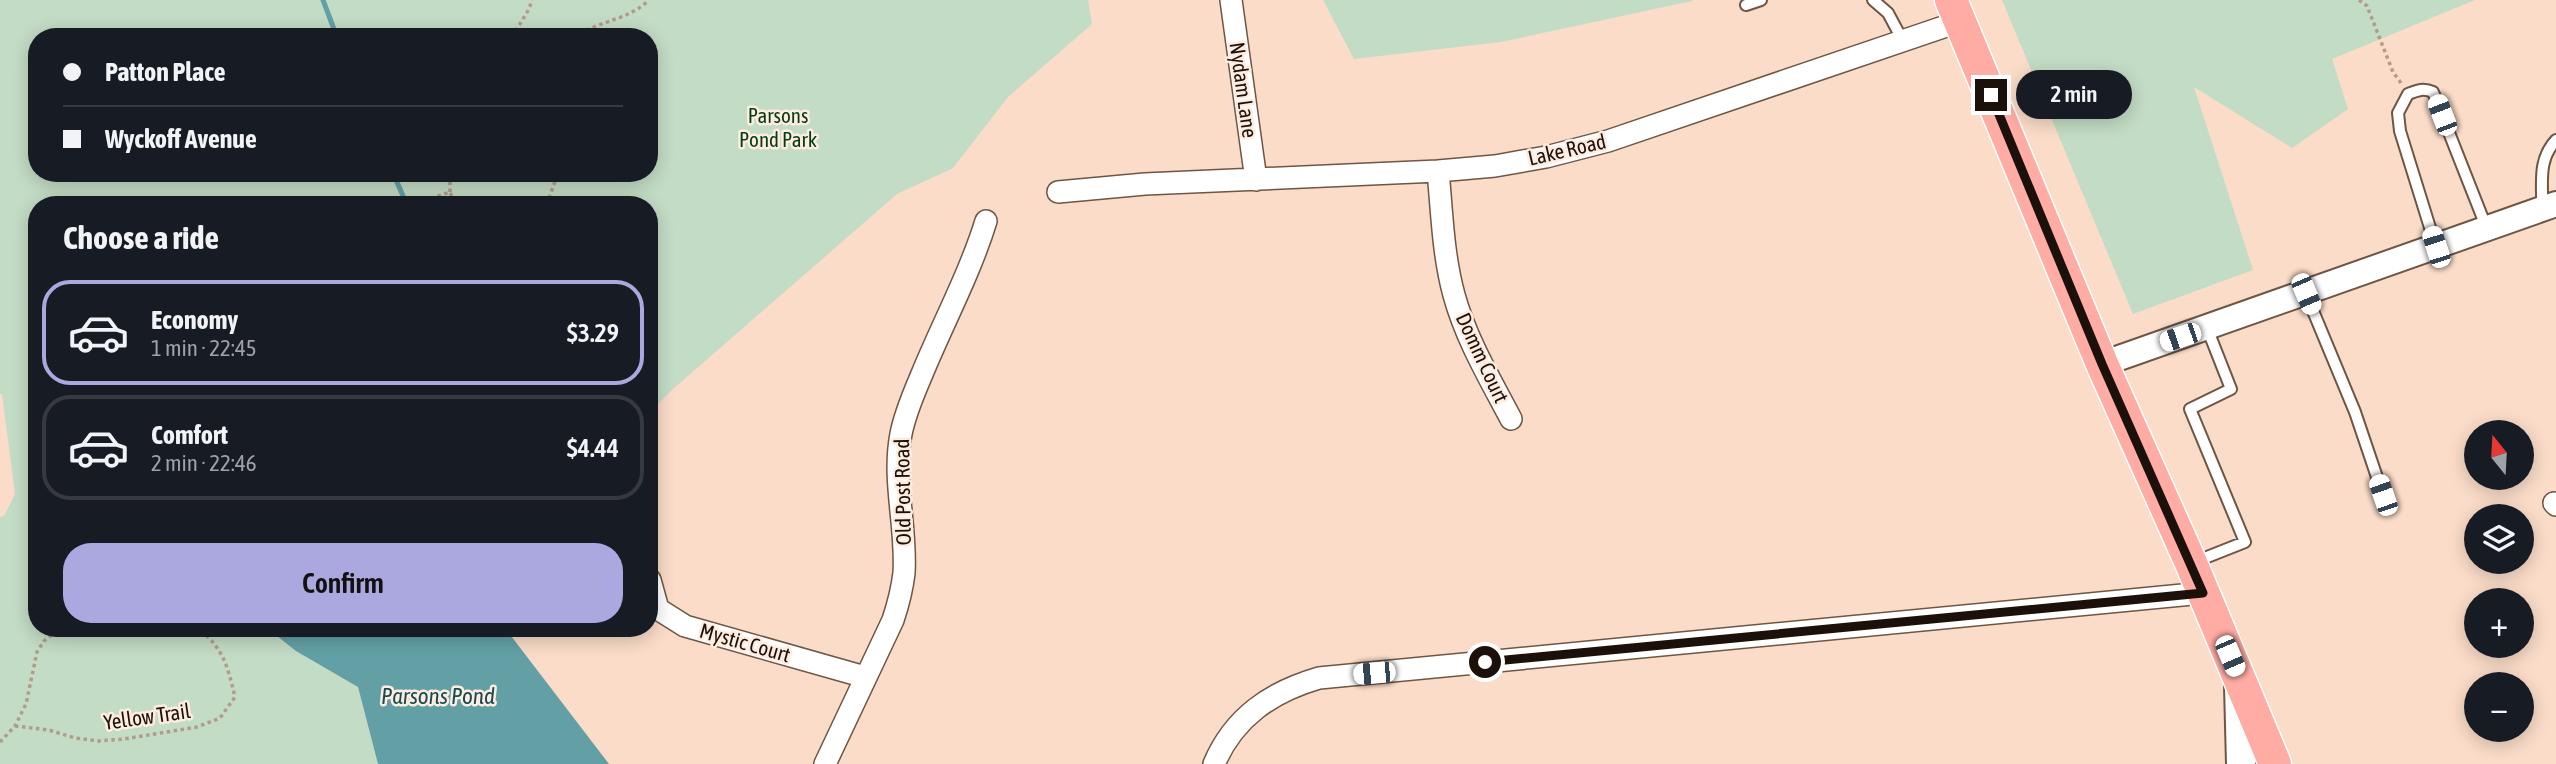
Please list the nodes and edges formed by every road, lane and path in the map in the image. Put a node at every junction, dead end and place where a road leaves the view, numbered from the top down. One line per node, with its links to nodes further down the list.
1 (532, 0): 9 (path)
2 (649, 0): 10 (path)
3 (1231, 0): 15 (street, Nydam Lane)
4 (1761, 0): 7 (lane)
5 (1873, 0): 11 (lane)
6 (2360, 0): 12 (path)
7 (1746, 5)
8 (1956, 11): 11 (street, Lake Road); 27 (main road)
9 (517, 28)
10 (594, 28)
11 (1903, 41): 14 (street, Lake Road)
12 (2408, 94): 23 (lane); 24 (lane)
13 (2556, 140): 21 (lane)
14 (1438, 171): 15 (street, Lake Road); 28 (street, Domm Court)
15 (1256, 180): 18 (street, Lake Road)
16 (450, 182): 17 (path)
17 (450, 192): 19 (path); 20 (path)
18 (1058, 192)
19 (436, 196)
20 (452, 196)
21 (2549, 206): 23 (street)
22 (986, 221): 35 (street, Old Post Road)
23 (2487, 229): 24 (street)
24 (2436, 247): 25 (street)
25 (2306, 294): 26 (street); 29 (lane)
26 (2207, 328): 27 (street); 30 (lane)
27 (2102, 364): 30 (main road)
28 (1511, 419)
29 (2383, 495)
30 (2190, 563): 31 (main road)
31 (2203, 593): 36 (main road); 40 (street)
32 (658, 609): 35 (street, Mystic Court)
33 (49, 637): 37 (path)
34 (209, 637): 37 (path, Yellow Trail)
35 (865, 677): 39 (street, Old Post Road)
36 (2238, 677): 41 (main road); 42 (main road)
37 (15, 726): 38 (path)
38 (0, 742)
39 (824, 764)
40 (1214, 764)
41 (2241, 764)
42 (2275, 764)

